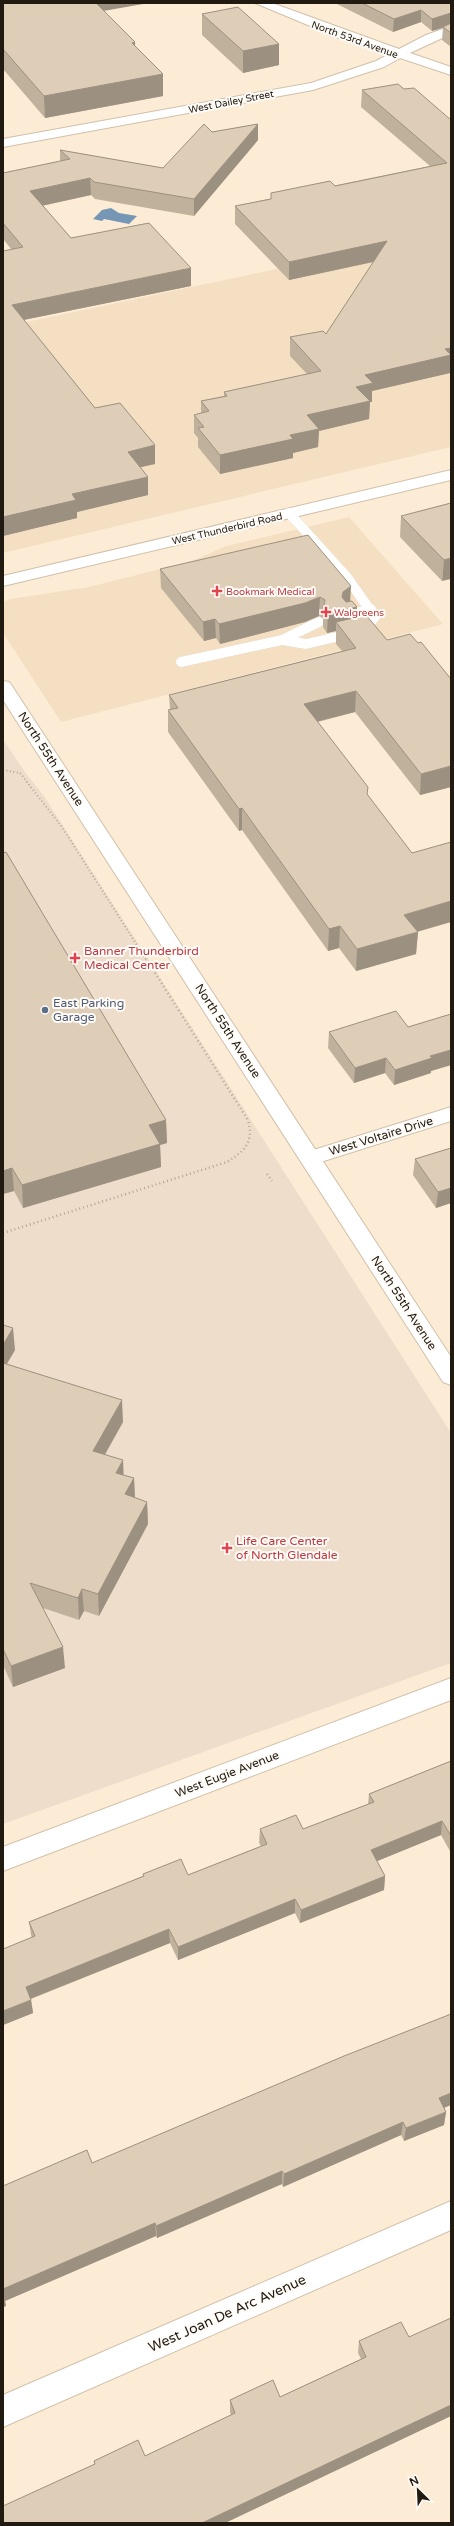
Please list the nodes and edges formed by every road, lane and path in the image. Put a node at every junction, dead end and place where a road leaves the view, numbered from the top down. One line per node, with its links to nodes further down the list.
1 (261, 3): 3 (street, North 53rd Avenue)
2 (451, 30): 3 (street, West Dailey Street)
3 (397, 55): 4 (street, North 53rd Avenue); 5 (street, West Dailey Street)
4 (451, 71)
5 (3, 143)
6 (451, 475): 7 (street, West Thunderbird Road)
7 (289, 513): 8 (street, West Thunderbird Road); 9 (lane)
8 (3, 581)
9 (371, 609): 10 (lane); 12 (lane)
10 (350, 618)
11 (318, 626): 12 (lane)
12 (282, 640): 13 (lane)
13 (181, 662)
14 (3, 686): 17 (street, North 55th Avenue)
15 (3, 770): 20 (path)
16 (451, 1114): 17 (street, West Voltaire Drive)
17 (311, 1158): 21 (street, North 55th Avenue)
18 (267, 1174): 19 (path)
19 (272, 1181)
20 (3, 1233)
21 (451, 1376)
22 (451, 1689): 23 (street, West Eugie Avenue)
23 (3, 1859)
24 (451, 2215): 25 (street, West Joan De Arc Avenue)
25 (3, 2411)

